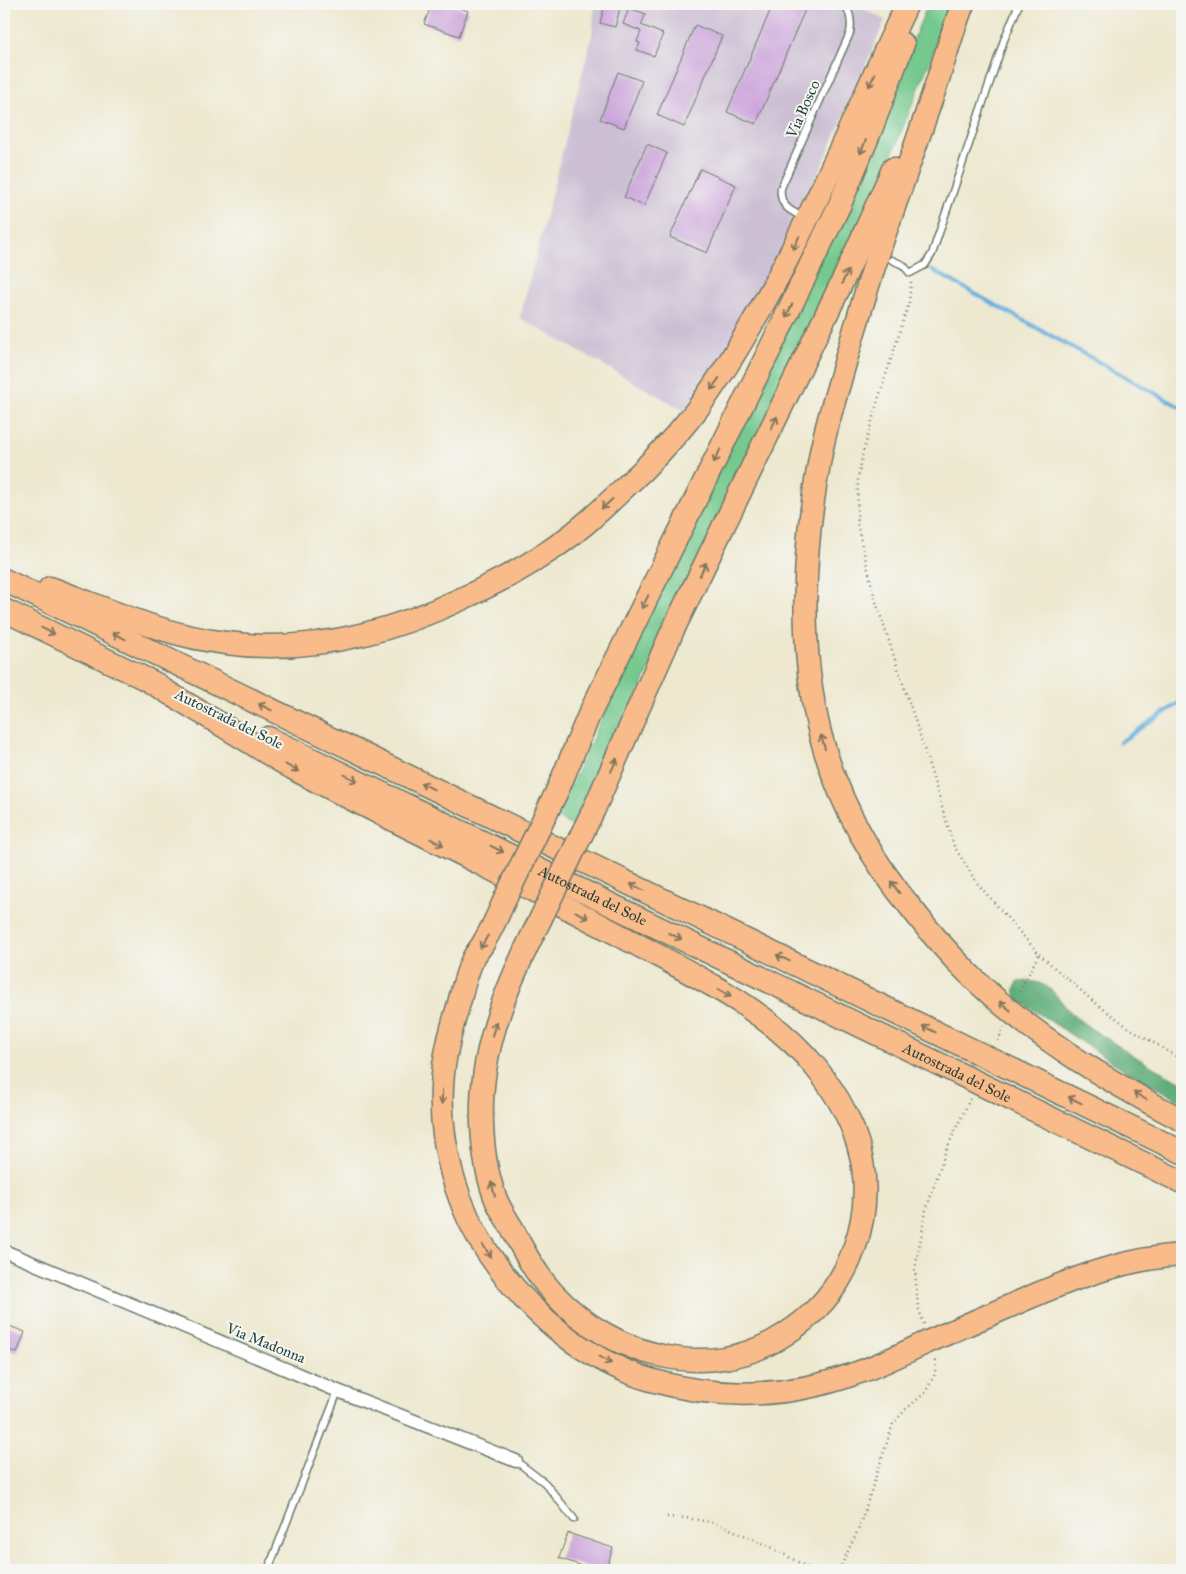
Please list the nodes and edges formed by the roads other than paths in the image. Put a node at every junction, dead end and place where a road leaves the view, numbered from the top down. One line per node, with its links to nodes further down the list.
1 (844, 4): 7 (lane, Via Bosco)
2 (908, 4): 9 (highway, one-way to 9)
3 (919, 4): 17 (highway, one-way to 17, bridge)
4 (963, 4): 6 (highway)
5 (1019, 4): 8 (lane)
6 (950, 38): 12 (highway, one-way to 6, bridge); 13 (highway, one-way to 6)
7 (801, 216)
8 (892, 260)
9 (4, 571)
10 (4, 580): 14 (highway, Autostrada del Sole, one-way to 10)
11 (4, 610): 12 (highway, Autostrada del Sole, one-way to 12)
12 (146, 679): 15 (highway, Autostrada del Sole, one-way to 15)
13 (1182, 1120)
14 (1182, 1152)
15 (1182, 1182)
16 (4, 1251): 18 (street, Via Madonna)
17 (1182, 1255)
18 (338, 1391): 19 (street, Via Madonna); 21 (lane)
19 (516, 1462): 20 (lane)
20 (574, 1519)
21 (268, 1570)

